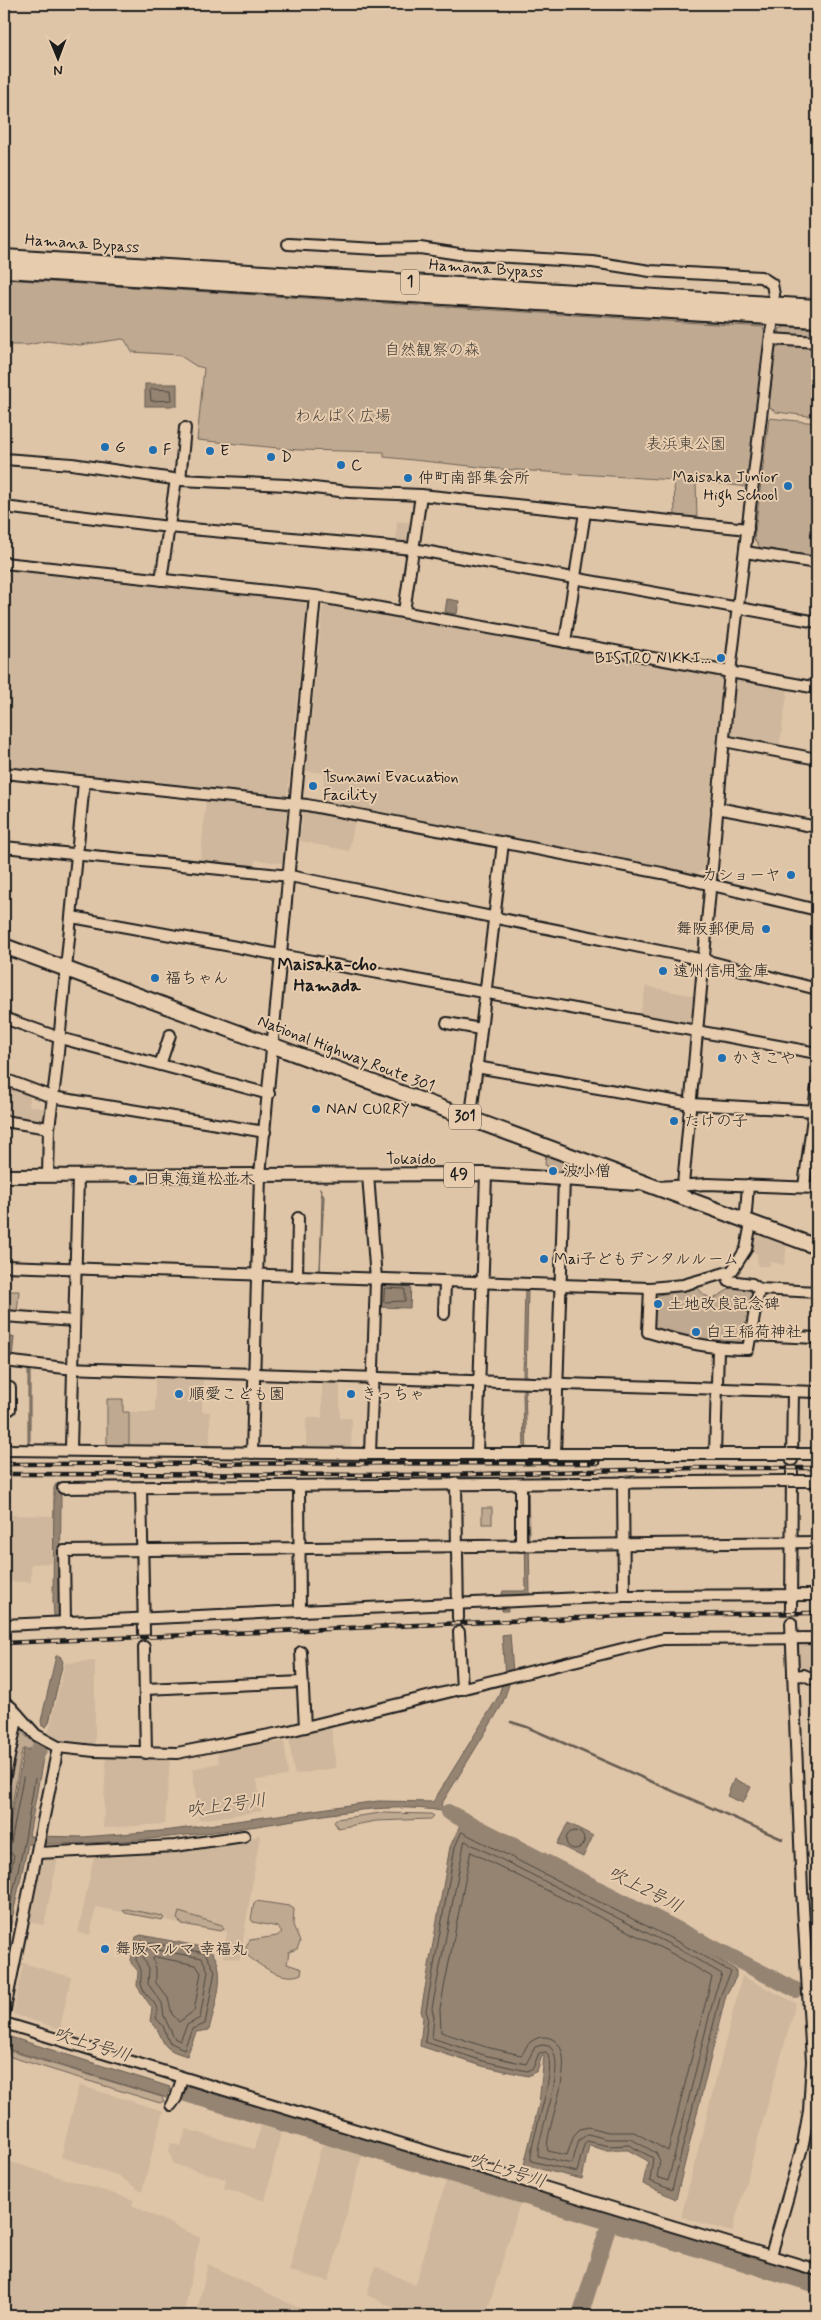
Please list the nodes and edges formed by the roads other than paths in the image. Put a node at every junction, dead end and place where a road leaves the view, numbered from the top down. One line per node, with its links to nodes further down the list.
1 (288, 244): 4 (street)
2 (4, 256): 5 (highway, Hamana Bypass / 1)
3 (4, 270): 6 (highway, Hamana Bypass / 1)
4 (774, 296)
5 (817, 307)
6 (817, 320)
7 (772, 326): 8 (street)
8 (771, 340): 9 (street); 17 (street)
9 (817, 342)
10 (185, 428): 12 (street)
11 (4, 459): 12 (street)
12 (178, 479): 13 (street); 16 (street)
13 (421, 495): 15 (street); 18 (street)
14 (4, 508): 16 (street)
15 (585, 512): 17 (street); 22 (street)
16 (169, 527): 18 (street); 23 (street)
17 (748, 529): 19 (street)
18 (413, 549): 22 (street); 26 (street)
19 (745, 552): 21 (street); 25 (street)
20 (4, 563): 23 (street)
21 (817, 563)
22 (575, 578): 25 (street); 28 (street)
23 (161, 580): 24 (street)
24 (315, 596): 26 (street); 35 (street)
25 (738, 608): 27 (street); 29 (street)
26 (404, 612): 28 (street)
27 (817, 622)
28 (565, 642): 29 (street)
29 (730, 672): 30 (street); 31 (street)
30 (817, 688)
31 (724, 741): 32 (street); 36 (street)
32 (817, 760)
33 (4, 773): 34 (street)
34 (84, 782): 35 (street); 40 (street)
35 (294, 804): 38 (street); 41 (street)
36 (718, 808): 37 (street); 42 (street)
37 (817, 827)
38 (503, 843): 42 (street); 45 (street)
39 (4, 847): 40 (street)
40 (77, 854): 41 (street); 44 (street)
41 (290, 876): 45 (street); 47 (street)
42 (710, 885): 43 (street); 48 (street)
43 (817, 910)
44 (72, 916): 47 (street); 49 (street)
45 (493, 918): 48 (street); 51 (street)
46 (4, 946): 49 (highway, National Highway Route 301 / 301)
47 (282, 955): 51 (street); 58 (street)
48 (704, 960): 50 (street); 55 (street)
49 (67, 969): 57 (street); 58 (highway, National Highway Route 301 / 301)
50 (817, 989)
51 (484, 993): 54 (street); 55 (street)
52 (4, 1018): 57 (street)
53 (447, 1023): 54 (street)
54 (480, 1029): 61 (street)
55 (697, 1032): 59 (street); 66 (street)
56 (170, 1035): 60 (street)
57 (60, 1038): 60 (street); 65 (street)
58 (274, 1046): 64 (street); 68 (highway, National Highway Route 301 / 301)
59 (817, 1053)
60 (160, 1065): 64 (street)
61 (476, 1067): 66 (street); 68 (street)
62 (4, 1079): 65 (street)
63 (817, 1086): 67 (street)
64 (268, 1094): 71 (street)
65 (52, 1097): 70 (street); 71 (street)
66 (690, 1104): 67 (street); 83 (street)
67 (816, 1111): 81 (street)
68 (468, 1118): 80 (highway, National Highway Route 301 / 301)
69 (4, 1121): 70 (street)
70 (49, 1128): 76 (street)
71 (264, 1132): 73 (street)
72 (486, 1174): 74 (main road, Tokaido / 49); 78 (main road, Tokaido / 49); 94 (street)
73 (260, 1175): 74 (main road, Tokaido / 49); 77 (main road, Tokaido / 49); 90 (street)
74 (368, 1175): 92 (street)
75 (4, 1176): 76 (main road, Tokaido / 49)
76 (48, 1176): 77 (main road, Tokaido / 49)
77 (78, 1176): 88 (street)
78 (564, 1178): 80 (main road, Tokaido / 49); 95 (street)
79 (748, 1185): 81 (street); 83 (street); 85 (street)
80 (657, 1187): 83 (highway, National Highway Route 301 / 301)
81 (804, 1187): 82 (street)
82 (817, 1188)
83 (681, 1190): 85 (highway, National Highway Route 301 / 301)
84 (298, 1218): 91 (street)
85 (749, 1218): 86 (highway, National Highway Route 301 / 301); 89 (street)
86 (817, 1247)
87 (4, 1266): 88 (street)
88 (76, 1269): 90 (street); 101 (street)
89 (727, 1274): 96 (street); 97 (street)
90 (257, 1276): 91 (street); 107 (street)
91 (297, 1277): 92 (street)
92 (376, 1278): 93 (street); 108 (street)
93 (445, 1281): 94 (street); 99 (street)
94 (482, 1283): 95 (street); 109 (street)
95 (560, 1286): 96 (street); 110 (street)
96 (650, 1288): 104 (street)
97 (759, 1289): 98 (street); 102 (street)
98 (817, 1292)
99 (444, 1314)
100 (4, 1316): 101 (street)
101 (74, 1321): 106 (street)
102 (751, 1336): 103 (street); 104 (street)
103 (817, 1338)
104 (718, 1349): 112 (street)
105 (4, 1361): 106 (street)
106 (73, 1368): 107 (street); 117 (street)
107 (254, 1374): 108 (street); 118 (street)
108 (373, 1378): 109 (street); 119 (street)
109 (480, 1381): 110 (street); 120 (street)
110 (557, 1384): 112 (street); 121 (street)
111 (4, 1388): 115 (street)
112 (717, 1389): 113 (street); 122 (street)
113 (793, 1391): 114 (street); 124 (street)
114 (817, 1392)
115 (10, 1410)
116 (4, 1450): 117 (street)
117 (71, 1450): 118 (street)
118 (252, 1453): 119 (street)
119 (370, 1454): 120 (street)
120 (477, 1454): 121 (street)
121 (555, 1454): 122 (street)
122 (715, 1454): 124 (street)
123 (817, 1454): 124 (street)
124 (793, 1456)
125 (793, 1478): 126 (street); 127 (street); 134 (street)
126 (817, 1481)
127 (623, 1482): 129 (street); 135 (street)
128 (456, 1483): 129 (street); 132 (street); 137 (street)
129 (524, 1484): 136 (street)
130 (63, 1488): 131 (street)
131 (141, 1488): 132 (street); 139 (street)
132 (299, 1488): 138 (street)
133 (817, 1542): 134 (street)
134 (791, 1543): 135 (street); 140 (street)
135 (624, 1544): 136 (street); 142 (street)
136 (525, 1546): 137 (street)
137 (457, 1547): 138 (street); 143 (street)
138 (299, 1548): 139 (street); 145 (street)
139 (142, 1550): 146 (street); 148 (street)
140 (791, 1594): 141 (street); 142 (street); 144 (street)
141 (817, 1595)
142 (624, 1596): 143 (street)
143 (457, 1603): 145 (street); 147 (street)
144 (791, 1608)
145 (300, 1611): 146 (street)
146 (144, 1618): 148 (street); 151 (street)
147 (458, 1618)
148 (60, 1622): 150 (street)
149 (791, 1623): 153 (street)
150 (4, 1625)
151 (144, 1632)
152 (458, 1632): 161 (street)
153 (791, 1638): 154 (street); 157 (street); 161 (street)
154 (817, 1638)
155 (144, 1647): 160 (street)
156 (301, 1652): 158 (street)
157 (792, 1676): 159 (street); 173 (street)
158 (302, 1682): 160 (street); 163 (street)
159 (817, 1682)
160 (145, 1689): 165 (street)
161 (462, 1689): 163 (street)
162 (11, 1708): 164 (street); 166 (street)
163 (305, 1727): 165 (street)
164 (58, 1746): 165 (street); 168 (street)
165 (146, 1753)
166 (4, 1780)
167 (244, 1836): 168 (street)
168 (38, 1850): 169 (street)
169 (4, 2014)
170 (4, 2023): 171 (street)
171 (182, 2079): 172 (street); 173 (street)
172 (171, 2106)
173 (771, 2255): 174 (street)
174 (817, 2270)

